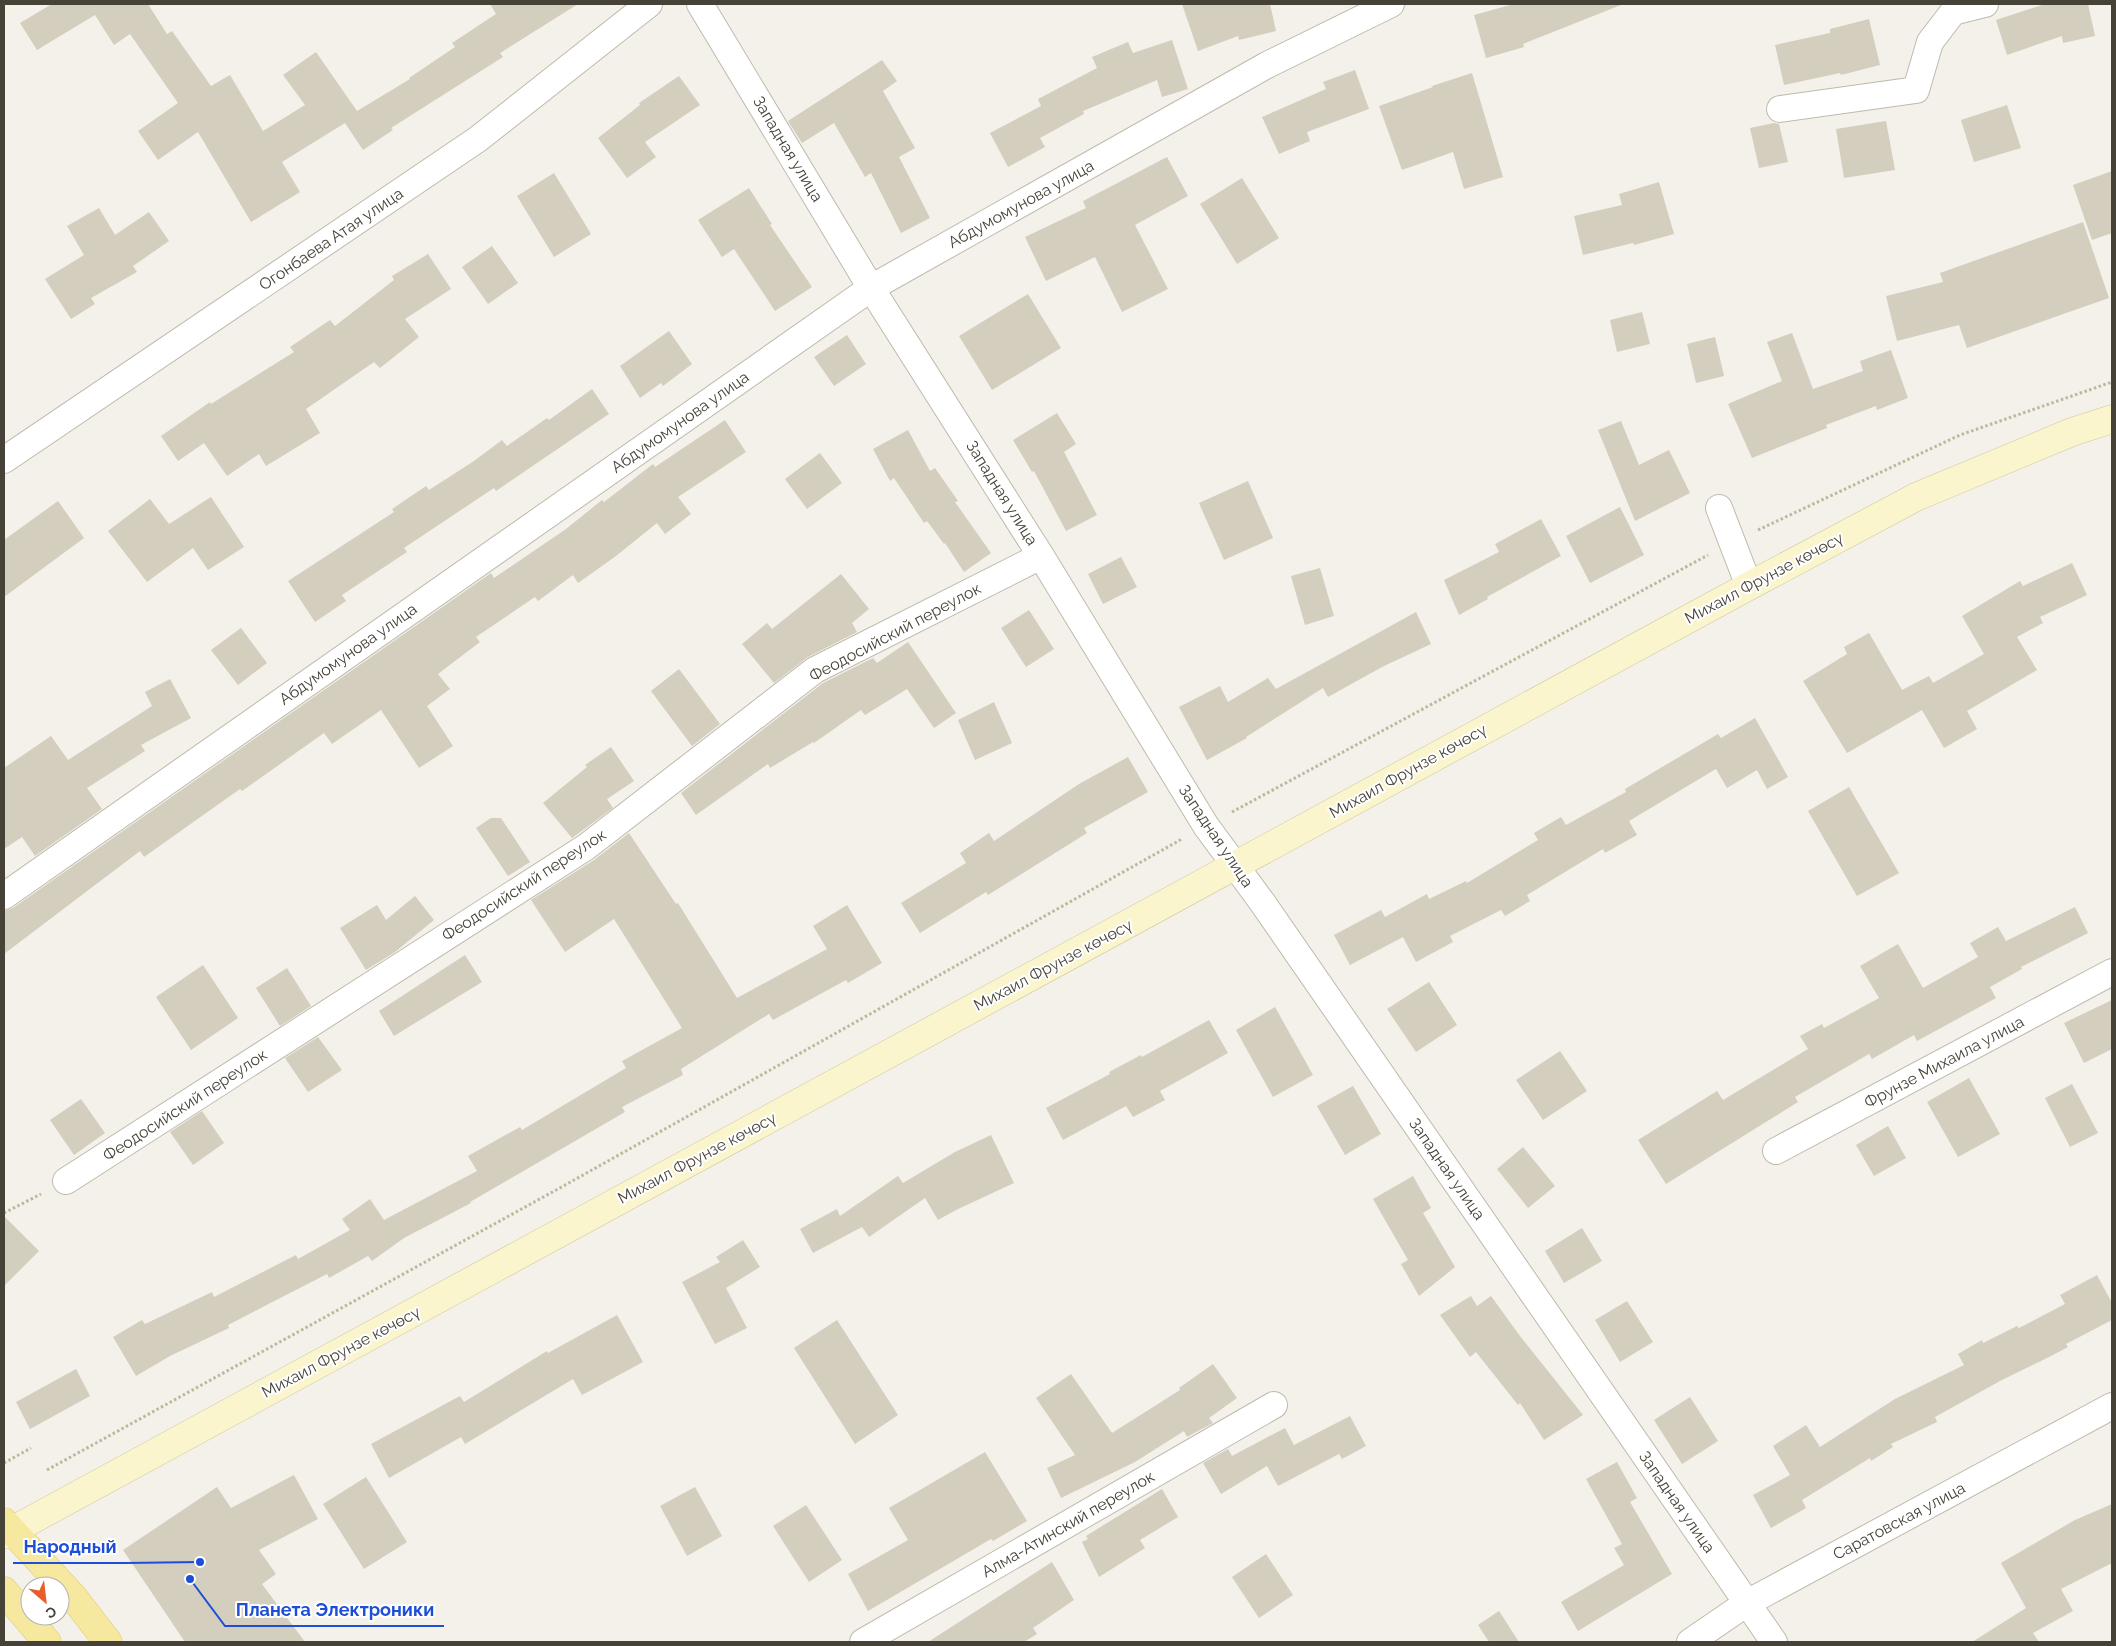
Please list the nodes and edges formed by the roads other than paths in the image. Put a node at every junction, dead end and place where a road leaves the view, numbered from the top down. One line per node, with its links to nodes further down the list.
1 (649, 4): 8 (street, Огонбаева Атая улица)
2 (700, 4): 6 (street, Западная улица)
3 (1391, 4): 6 (street, Абдумомунова улица)
4 (1984, 4): 5 (street)
5 (1780, 109)
6 (871, 288): 10 (street, Западная улица); 13 (street, Абдумомунова улица)
7 (2112, 419): 11 (main road, Михаил Фрунзе көчөсү)
8 (4, 460)
9 (1719, 508): 11 (street)
10 (1042, 556): 12 (street, Западная улица); 16 (street, Феодосийский переулок)
11 (1749, 586): 12 (main road, Михаил Фрунзе көчөсү)
12 (1235, 866): 19 (main road, Михаил Фрунзе көчөсү); 21 (street, Западная улица)
13 (4, 896)
14 (2112, 972): 15 (street, Фрунзе Михаила улица)
15 (1776, 1151)
16 (66, 1181)
17 (1274, 1405): 24 (street, Алма-Атинский переулок)
18 (2112, 1406): 21 (street, Саратовская улица)
19 (6, 1529): 23 (main road)
20 (4, 1591): 22 (main road)
21 (1747, 1603): 25 (street, Саратовская улица); 26 (street, Западная улица)
22 (47, 1642)
23 (108, 1642)
24 (862, 1642)
25 (1690, 1642)
26 (1774, 1642)

